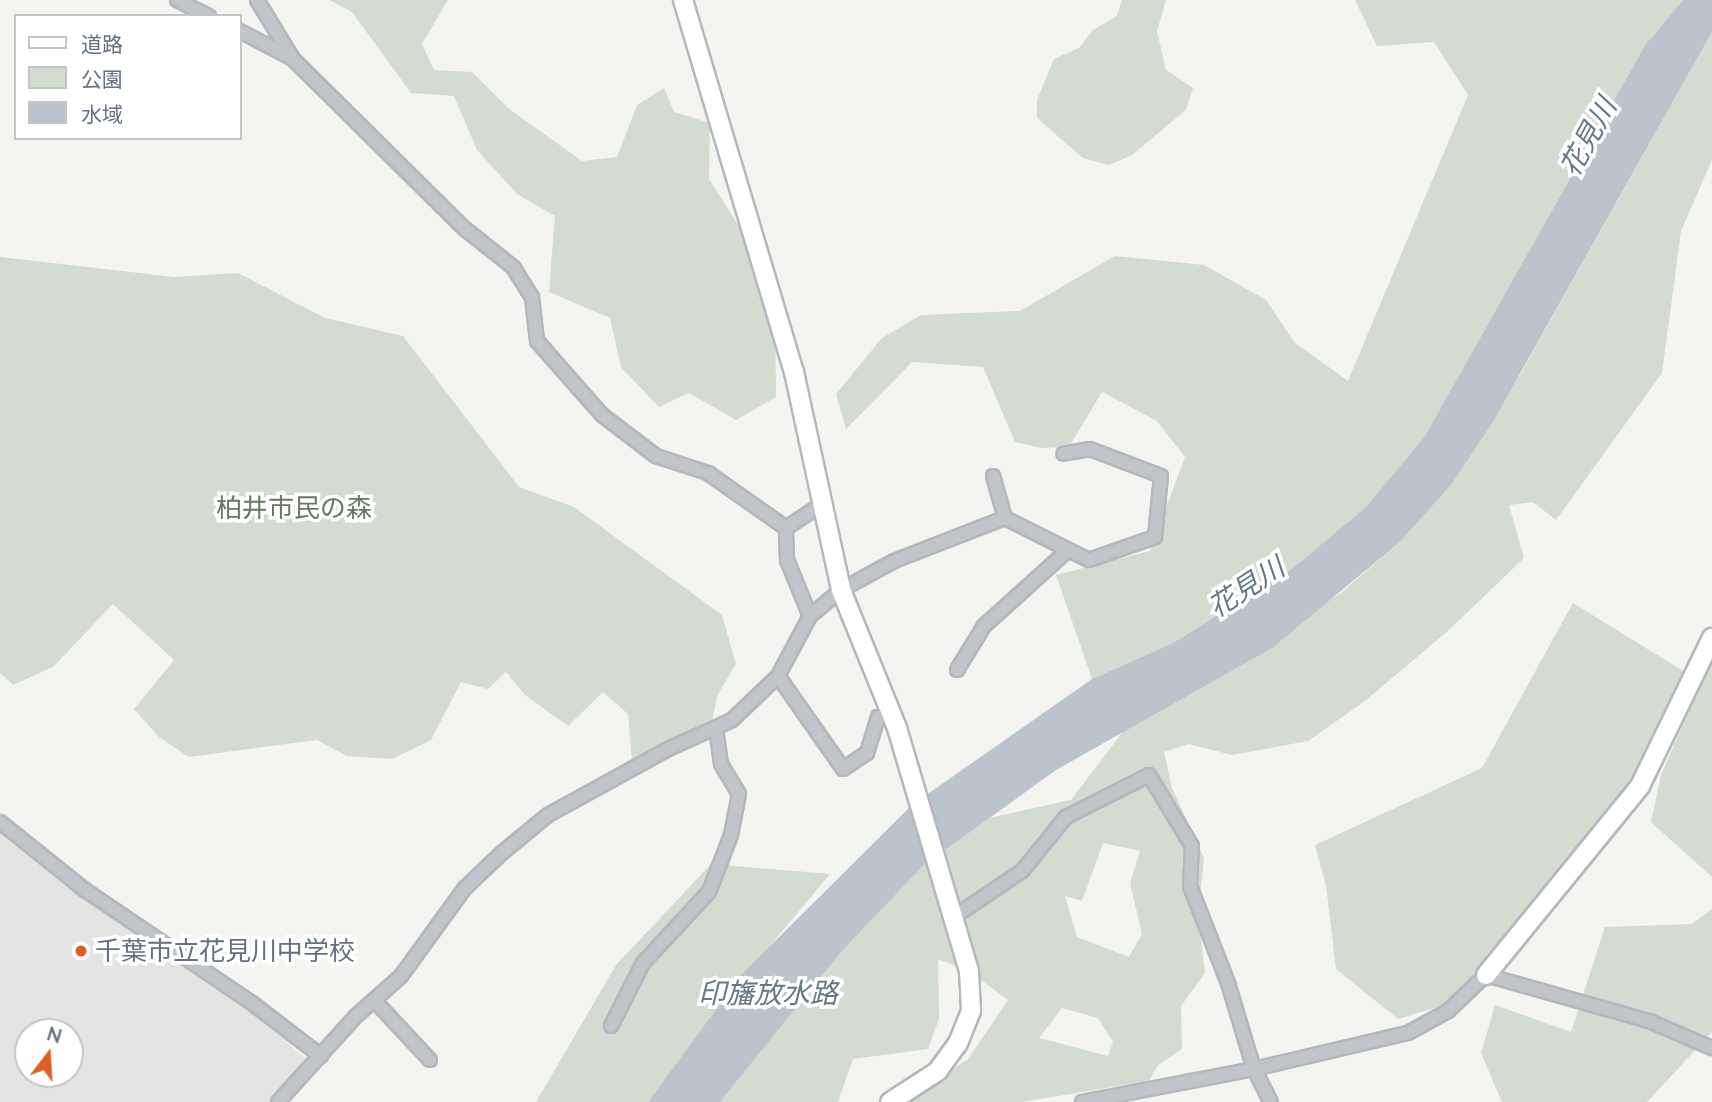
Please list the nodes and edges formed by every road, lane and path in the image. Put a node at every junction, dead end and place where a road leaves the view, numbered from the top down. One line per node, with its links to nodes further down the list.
1 (177, 0): 4 (street)
2 (257, 0): 6 (street)
3 (684, 0): 9 (street)
4 (205, 14)
5 (242, 32): 6 (street)
6 (293, 59): 11 (street)
7 (1063, 454): 12 (street)
8 (993, 476): 10 (street)
9 (822, 505): 11 (street); 13 (street)
10 (1005, 518): 12 (street); 13 (street)
11 (786, 528): 14 (street)
12 (1067, 551): 16 (street)
13 (841, 590): 14 (street); 21 (street)
14 (810, 616): 17 (street)
15 (1712, 638): 22 (street)
16 (957, 670)
17 (778, 676): 18 (street); 19 (street)
18 (878, 717)
19 (716, 730): 23 (street); 24 (street)
20 (0, 822): 26 (street)
21 (951, 910): 28 (street); 30 (street)
22 (1486, 975): 25 (street); 28 (street)
23 (374, 1000): 26 (street); 27 (street)
24 (611, 1026)
25 (1712, 1048)
26 (321, 1056): 29 (street)
27 (430, 1060)
28 (1254, 1069): 31 (street); 32 (street)
29 (278, 1102)
30 (890, 1102)
31 (1082, 1102)
32 (1270, 1102)

